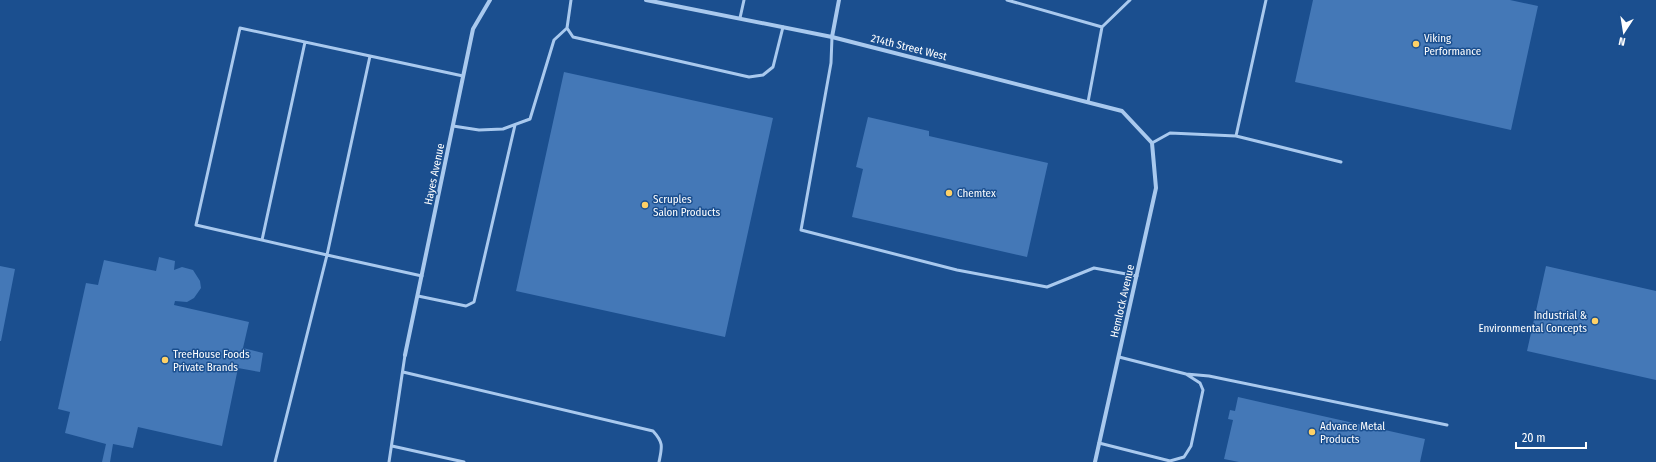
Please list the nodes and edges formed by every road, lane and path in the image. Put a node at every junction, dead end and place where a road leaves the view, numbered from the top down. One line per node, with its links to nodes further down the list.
1 (490, 0): 16 (street, Hayes Avenue)
2 (571, 0): 12 (lane)
3 (646, 0): 9 (street, 214th Street West)
4 (744, 0): 9 (lane)
5 (840, 0): 13 (street)
6 (1007, 0): 11 (lane)
7 (1130, 0): 11 (lane)
8 (1266, 0): 20 (lane)
9 (740, 18): 10 (street, 214th Street West)
10 (783, 27): 12 (lane); 13 (street, 214th Street West)
11 (1102, 27): 17 (lane)
12 (567, 28): 18 (lane)
13 (832, 37): 17 (street, 214th Street West); 26 (lane)
14 (305, 42): 15 (lane); 23 (lane); 23 (lane)
15 (370, 56): 16 (lane); 24 (lane)
16 (464, 76): 19 (street, Hayes Avenue)
17 (1088, 102): 21 (street, 214th Street West)
18 (515, 125): 19 (lane); 27 (lane)
19 (453, 126): 25 (street, Hayes Avenue)
20 (1236, 136): 21 (lane); 22 (lane)
21 (1152, 143): 26 (street, Hemlock Avenue)
22 (1341, 162)
23 (262, 240): 24 (lane)
24 (328, 255): 25 (lane); 36 (lane)
25 (422, 276): 27 (street, Hayes Avenue)
26 (1137, 276): 29 (street, Hemlock Avenue)
27 (418, 296): 28 (street, Hayes Avenue)
28 (406, 355): 30 (lane)
29 (1118, 357): 31 (lane); 33 (street, Hemlock Avenue)
30 (403, 372): 34 (lane); 39 (lane)
31 (1186, 374): 32 (lane); 35 (lane)
32 (1447, 425)
33 (1099, 443): 35 (lane); 40 (street, Hemlock Avenue)
34 (392, 446): 37 (lane); 38 (lane)
35 (1170, 461): 41 (lane)
36 (275, 462)
37 (390, 462)
38 (464, 462)
39 (659, 462)
40 (1095, 462)
41 (1175, 462)

